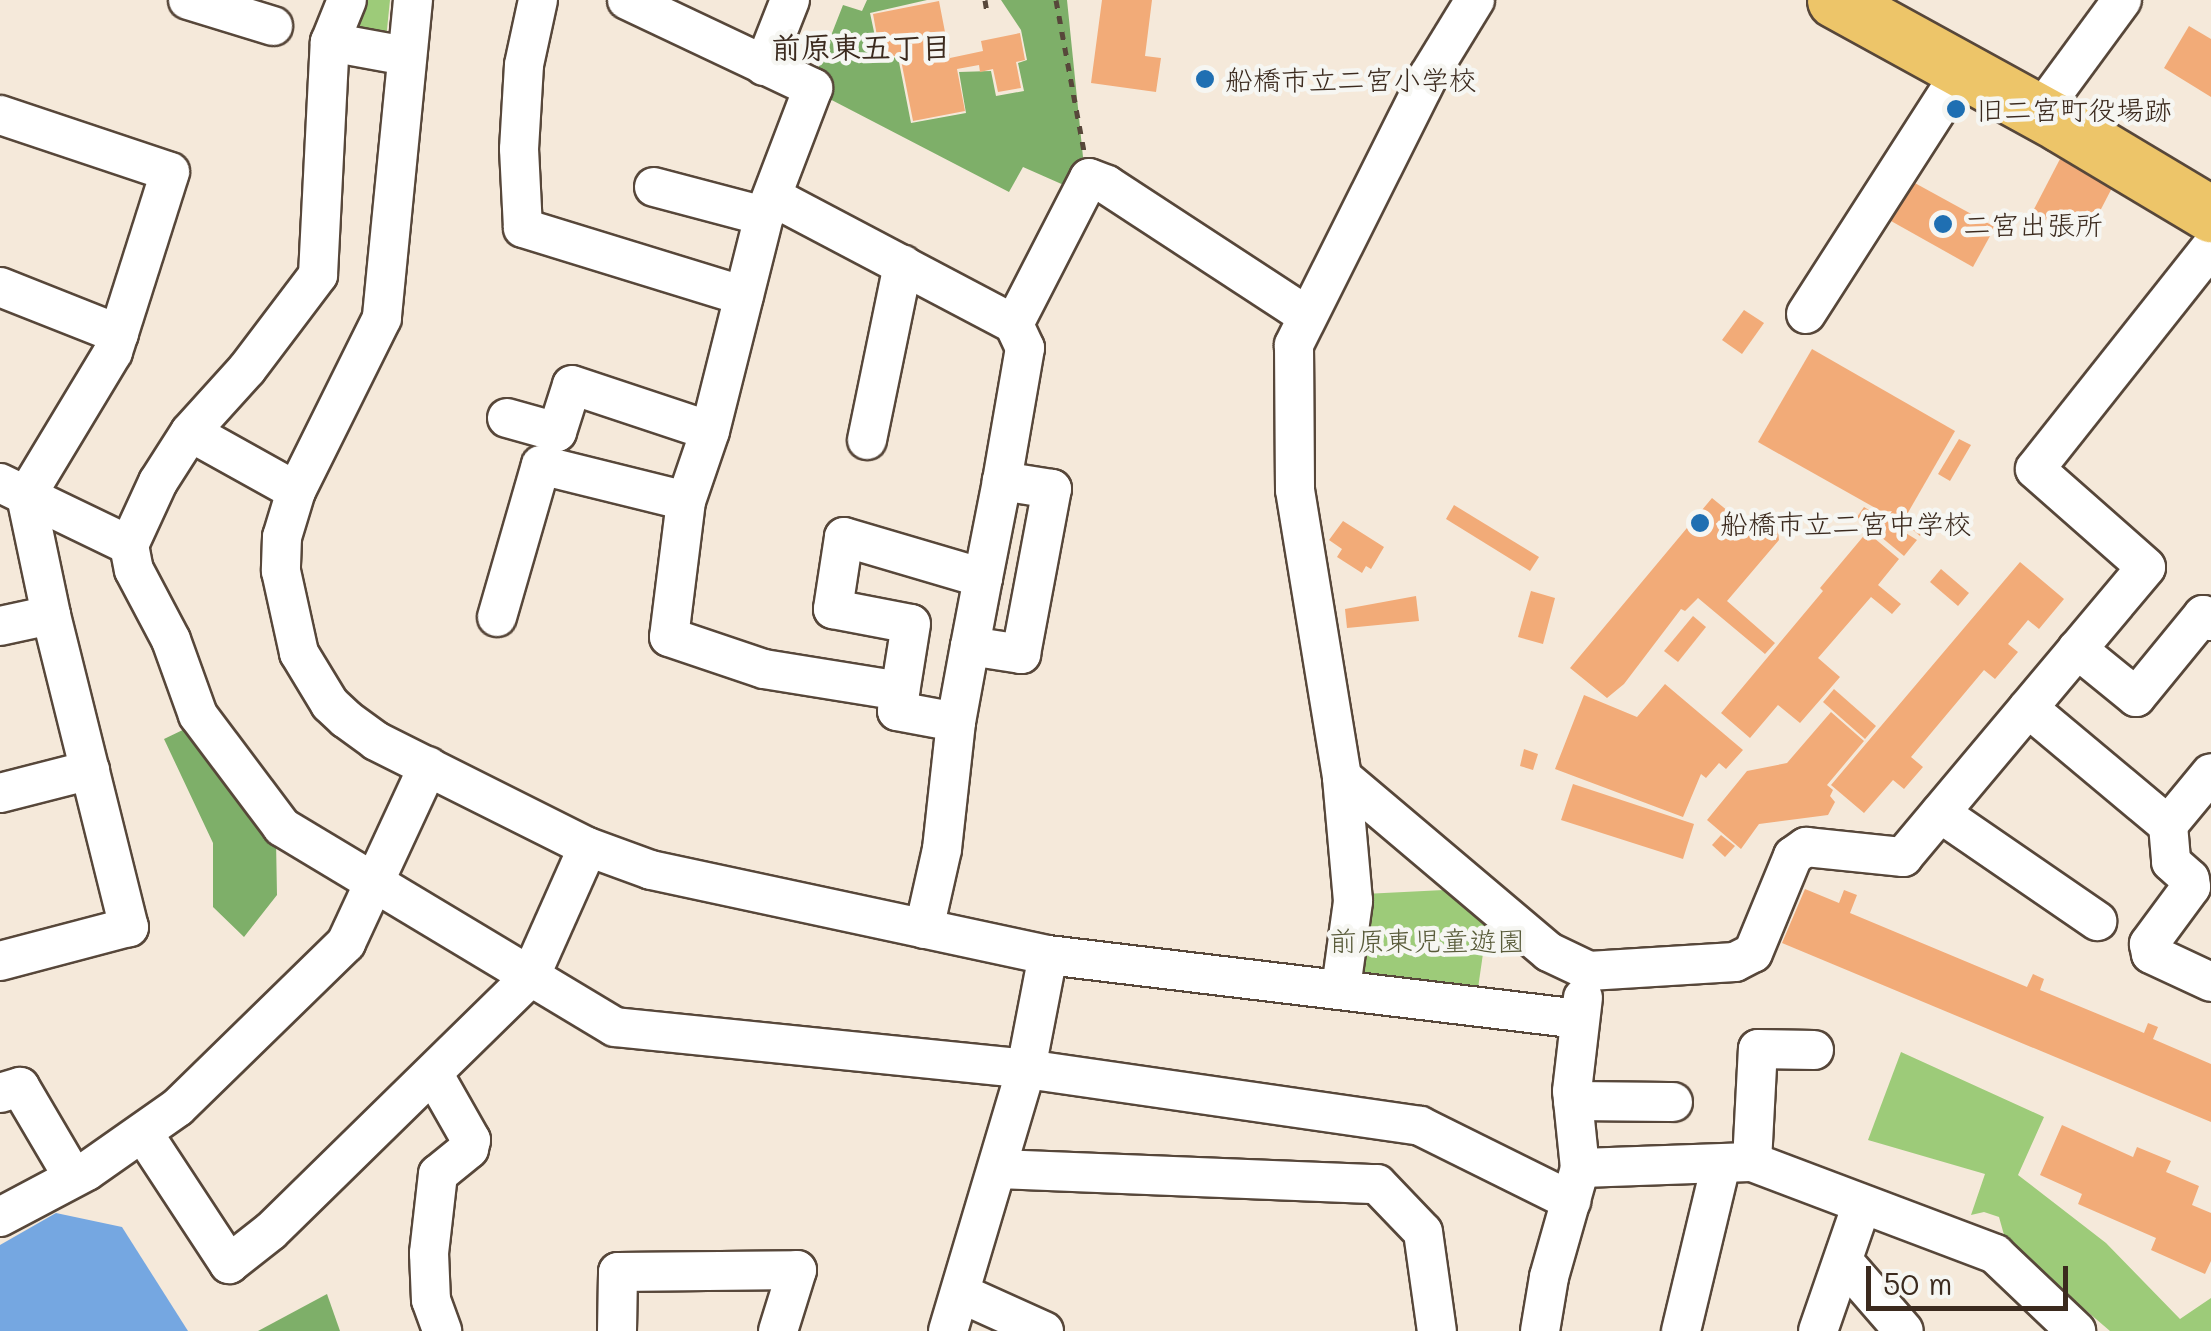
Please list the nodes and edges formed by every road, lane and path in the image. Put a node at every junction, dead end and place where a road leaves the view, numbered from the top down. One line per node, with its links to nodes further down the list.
1 (188, 0): 13 (street)
2 (346, 0): 14 (street)
3 (413, 0): 15 (street)
4 (538, 0): 27 (street)
5 (627, 0): 16 (street)
6 (790, 0): 16 (street)
7 (985, 0): 12 (path)
8 (1056, 0): 20 (path)
9 (1476, 0): 29 (street)
10 (1835, 0): 17 (highway)
11 (2122, 0): 18 (street)
12 (988, 13)
13 (273, 26)
14 (330, 42): 15 (street); 34 (street)
15 (406, 56): 38 (street)
16 (764, 66): 22 (street)
17 (1962, 71): 18 (highway); 28 (street)
18 (2039, 112): 23 (highway)
19 (0, 115): 31 (street)
20 (1089, 178): 29 (street); 30 (street)
21 (654, 187): 22 (street)
22 (769, 206): 25 (street); 27 (street)
23 (2211, 214)
24 (2211, 246): 47 (street)
25 (903, 265): 30 (street); 35 (street)
26 (0, 286): 31 (street)
27 (744, 296): 33 (street)
28 (1806, 314)
29 (1306, 315): 54 (street)
30 (1014, 324): 36 (street)
31 (119, 334): 37 (street)
32 (507, 418): 33 (street)
33 (710, 431): 39 (street)
34 (190, 432): 38 (street); 40 (street)
35 (867, 440)
36 (1002, 481): 41 (street); 46 (street)
37 (13, 489): 40 (street); 42 (street)
38 (296, 491): 51 (street)
39 (686, 501): 43 (street); 48 (street)
40 (130, 546): 59 (street)
41 (984, 578): 46 (street); 48 (street)
42 (50, 615): 45 (street); 52 (street)
43 (498, 617)
44 (2211, 621): 47 (street)
45 (0, 626)
46 (970, 646): 50 (street)
47 (2077, 649): 49 (street)
48 (900, 691): 50 (street)
49 (2028, 708): 56 (street); 57 (street)
50 (956, 722): 61 (street)
51 (428, 766): 58 (street); 59 (street)
52 (90, 770): 55 (street); 63 (street)
53 (2211, 774): 57 (street)
54 (1342, 777): 64 (street); 67 (street)
55 (0, 793)
56 (1940, 814): 60 (street); 64 (street)
57 (2168, 825): 66 (street)
58 (588, 847): 61 (street); 65 (street)
59 (373, 885): 65 (street); 75 (street)
60 (2097, 920)
61 (924, 928): 62 (street)
62 (1048, 955): 67 (street); 70 (street)
63 (0, 961)
64 (1589, 972): 68 (street)
65 (530, 977): 70 (street); 71 (street)
66 (2211, 982)
67 (1341, 988): 68 (street)
68 (1579, 1019): 73 (street)
69 (1814, 1050): 76 (street)
70 (1026, 1070): 77 (street); 79 (street)
71 (434, 1075): 75 (street); 84 (street)
72 (0, 1093): 78 (street)
73 (1573, 1101): 74 (street); 79 (street)
74 (1673, 1102)
75 (143, 1133): 78 (street)
76 (1736, 1164): 79 (street); 80 (street); 91 (street)
77 (999, 1169): 83 (street); 89 (street)
78 (72, 1176): 81 (street)
79 (1576, 1185): 90 (street)
80 (1862, 1204): 82 (street); 94 (street)
81 (0, 1217)
82 (1844, 1262): 92 (street); 93 (street)
83 (962, 1294): 87 (street); 88 (street)
84 (442, 1331)
85 (617, 1331): 86 (street)
86 (778, 1331)
87 (948, 1331)
88 (1044, 1331)
89 (1437, 1331)
90 (1540, 1331)
91 (1681, 1331)
92 (1818, 1331)
93 (1904, 1331)
94 (2076, 1331)

